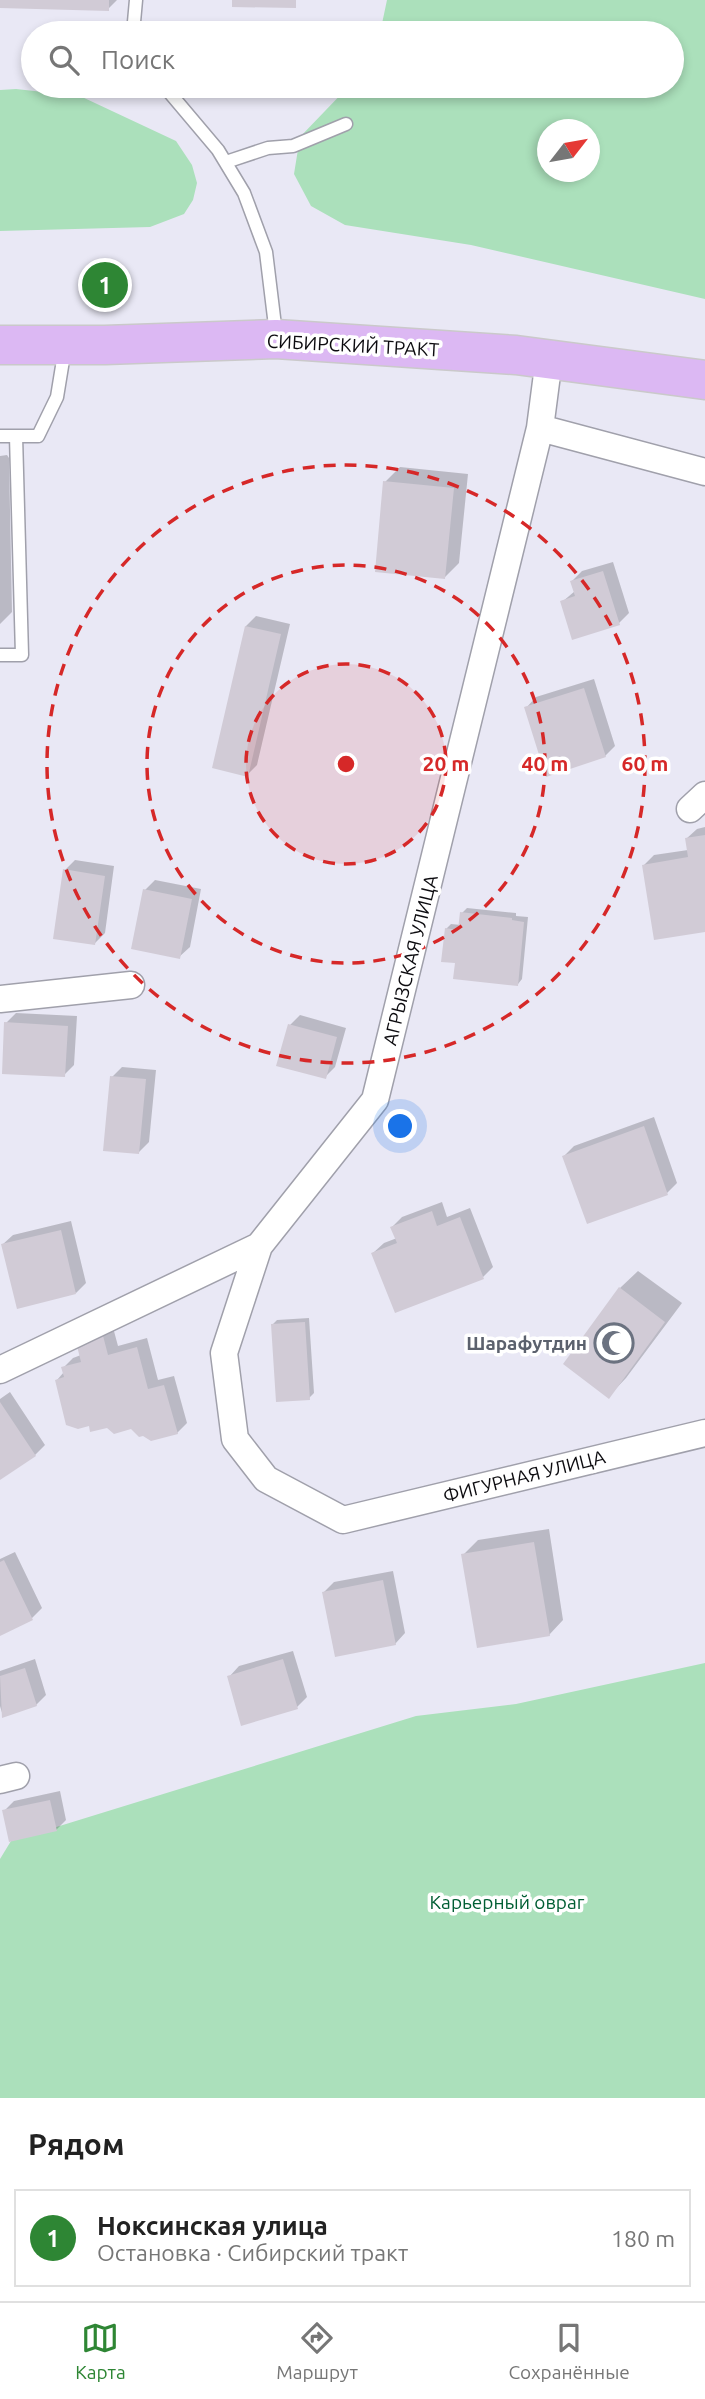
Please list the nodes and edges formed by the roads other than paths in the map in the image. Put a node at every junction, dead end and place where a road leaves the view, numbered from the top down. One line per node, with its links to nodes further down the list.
1 (136, 0): 2 (lane)
2 (134, 21)
3 (174, 98): 5 (lane)
4 (346, 124): 5 (lane)
5 (226, 162): 6 (lane)
6 (276, 338): 8 (main road, СИБИРСКИЙ ТРАКТ); 9 (main road, СИБИРСКИЙ ТРАКТ)
7 (0, 345): 8 (main road, СИБИРСКИЙ ТРАКТ)
8 (66, 345): 13 (lane)
9 (549, 359): 10 (main road, СИБИРСКИЙ ТРАКТ); 11 (street, АГРЫЗСКАЯ УЛИЦА)
10 (705, 380)
11 (540, 428): 14 (street); 18 (street, АГРЫЗСКАЯ УЛИЦА)
12 (0, 436): 13 (lane)
13 (16, 436): 15 (lane)
14 (705, 472)
15 (0, 655)
16 (131, 985): 17 (street)
17 (0, 999)
18 (259, 1246): 19 (street, АГРЫЗСКАЯ УЛИЦА); 20 (street, ФИГУРНАЯ УЛИЦА)
19 (2, 1363)
20 (705, 1433)

